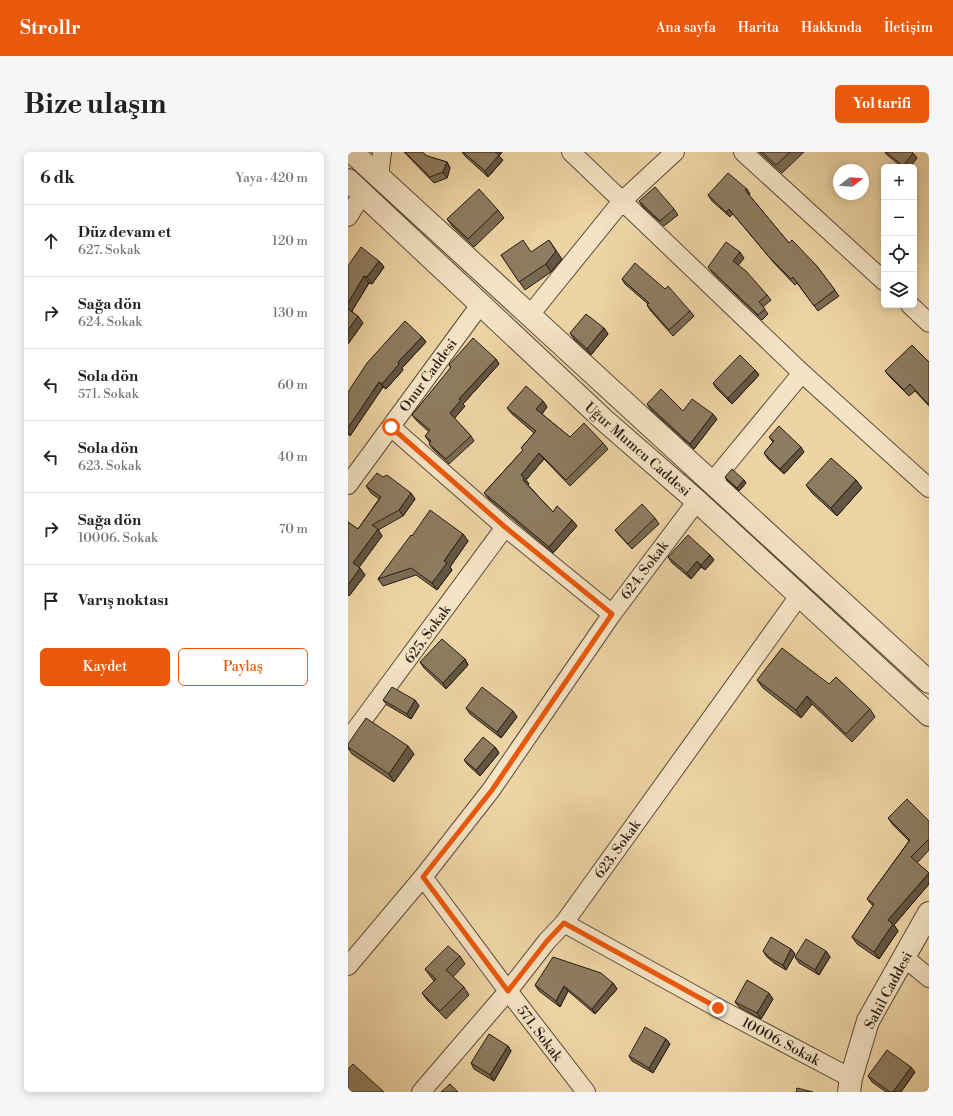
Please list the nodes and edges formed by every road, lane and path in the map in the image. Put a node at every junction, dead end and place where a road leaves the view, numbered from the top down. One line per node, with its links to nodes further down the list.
1 (352, 152): 6 (street, Uğur Mumcu Caddesi)
2 (382, 152): 6 (street)
3 (571, 152): 8 (street)
4 (675, 152): 8 (street)
5 (743, 152): 10 (street)
6 (379, 177): 13 (street, Uğur Mumcu Caddesi)
7 (355, 187): 9 (street); 11 (street, Uğur Mumcu Caddesi)
8 (622, 200): 13 (street); 15 (street)
9 (348, 217)
10 (881, 278)
11 (480, 304): 16 (street, Onur Caddesi); 20 (street, Uğur Mumcu Caddesi)
12 (913, 308): 14 (street)
13 (529, 316): 17 (street, Uğur Mumcu Caddesi)
14 (929, 322)
15 (802, 372): 17 (street); 19 (street)
16 (391, 427): 18 (street, Onur Caddesi); 21 (street)
17 (712, 482): 24 (street, Uğur Mumcu Caddesi)
18 (348, 485)
19 (929, 488)
20 (697, 501): 22 (street, Uğur Mumcu Caddesi); 23 (street, 624. Sokak)
21 (505, 527): 23 (street); 26 (street, 625. Sokak)
22 (799, 596): 25 (street, Uğur Mumcu Caddesi); 29 (street, 623. Sokak)
23 (612, 614): 27 (street, 624. Sokak)
24 (929, 682)
25 (929, 715)
26 (348, 740)
27 (423, 877): 31 (street, 624. Sokak); 33 (street, 571. Sokak)
28 (929, 913): 30 (street, Sahil Caddesi)
29 (564, 923): 33 (street, 623. Sokak); 34 (street, 10006. Sokak)
30 (905, 958): 32 (street); 34 (street, Sahil Caddesi)
31 (348, 966)
32 (929, 978)
33 (508, 991): 35 (street, 623. Sokak); 36 (street, 571. Sokak)
34 (850, 1085)
35 (421, 1092)
36 (586, 1092)

